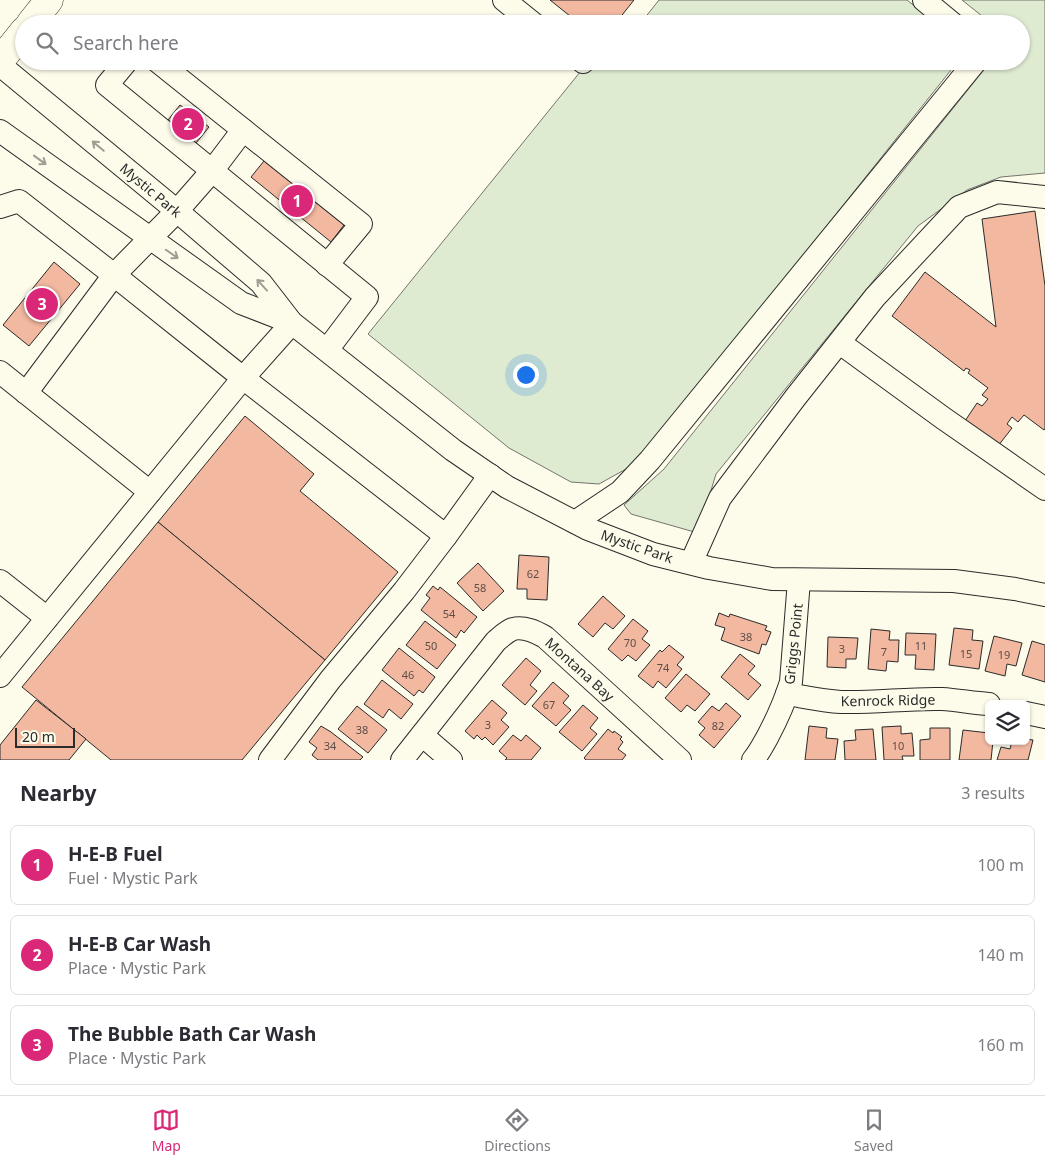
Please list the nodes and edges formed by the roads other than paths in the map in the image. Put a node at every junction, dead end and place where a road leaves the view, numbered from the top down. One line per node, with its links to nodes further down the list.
1 (49, 0): 4 (main road)
2 (504, 0): 5 (street)
3 (924, 0): 6 (street)
4 (37, 15)
5 (523, 15)
6 (943, 15)
7 (15, 42): 8 (main road)
8 (0, 61)
9 (0, 65): 18 (street, Mystic Park, one-way to 9)
10 (120, 70): 15 (street)
11 (168, 70): 13 (street)
12 (969, 70): 31 (street)
13 (244, 130): 15 (street); 20 (street)
14 (0, 131): 19 (street, Mystic Park, one-way to 19)
15 (212, 170): 18 (street); 20 (street)
16 (1045, 197): 23 (street)
17 (0, 208): 21 (street)
18 (177, 211): 19 (street); 22 (street, Mystic Park, one-way to 18)
19 (149, 239): 21 (street); 22 (street, Mystic Park, one-way to 22)
20 (327, 265): 24 (street)
21 (114, 275): 26 (street); 27 (street)
22 (292, 323): 24 (street, Mystic Park); 26 (street)
23 (840, 343): 29 (street); 33 (street)
24 (327, 350): 28 (street, Mystic Park)
25 (0, 372): 27 (street)
26 (243, 378): 30 (street); 32 (street)
27 (26, 393): 30 (street)
28 (490, 475): 31 (street, Mystic Park); 32 (street)
29 (1045, 490)
30 (150, 492): 37 (street)
31 (575, 522): 33 (street, Mystic Park)
32 (446, 536): 44 (street)
33 (691, 564): 34 (street, Mystic Park)
34 (799, 580): 36 (street, Mystic Park); 39 (street, Griggs Point)
35 (0, 581): 37 (street)
36 (1045, 595)
37 (47, 618): 38 (street)
38 (0, 676)
39 (788, 694): 40 (street, Kenrock Ridge); 48 (street, Griggs Point)
40 (985, 704)
41 (1030, 714): 42 (street)
42 (1045, 717)
43 (422, 735): 45 (street, Montana Bay); 46 (street); 47 (street, Montana Bay)
44 (270, 760)
45 (402, 760)
46 (451, 760)
47 (680, 760)
48 (753, 760)

